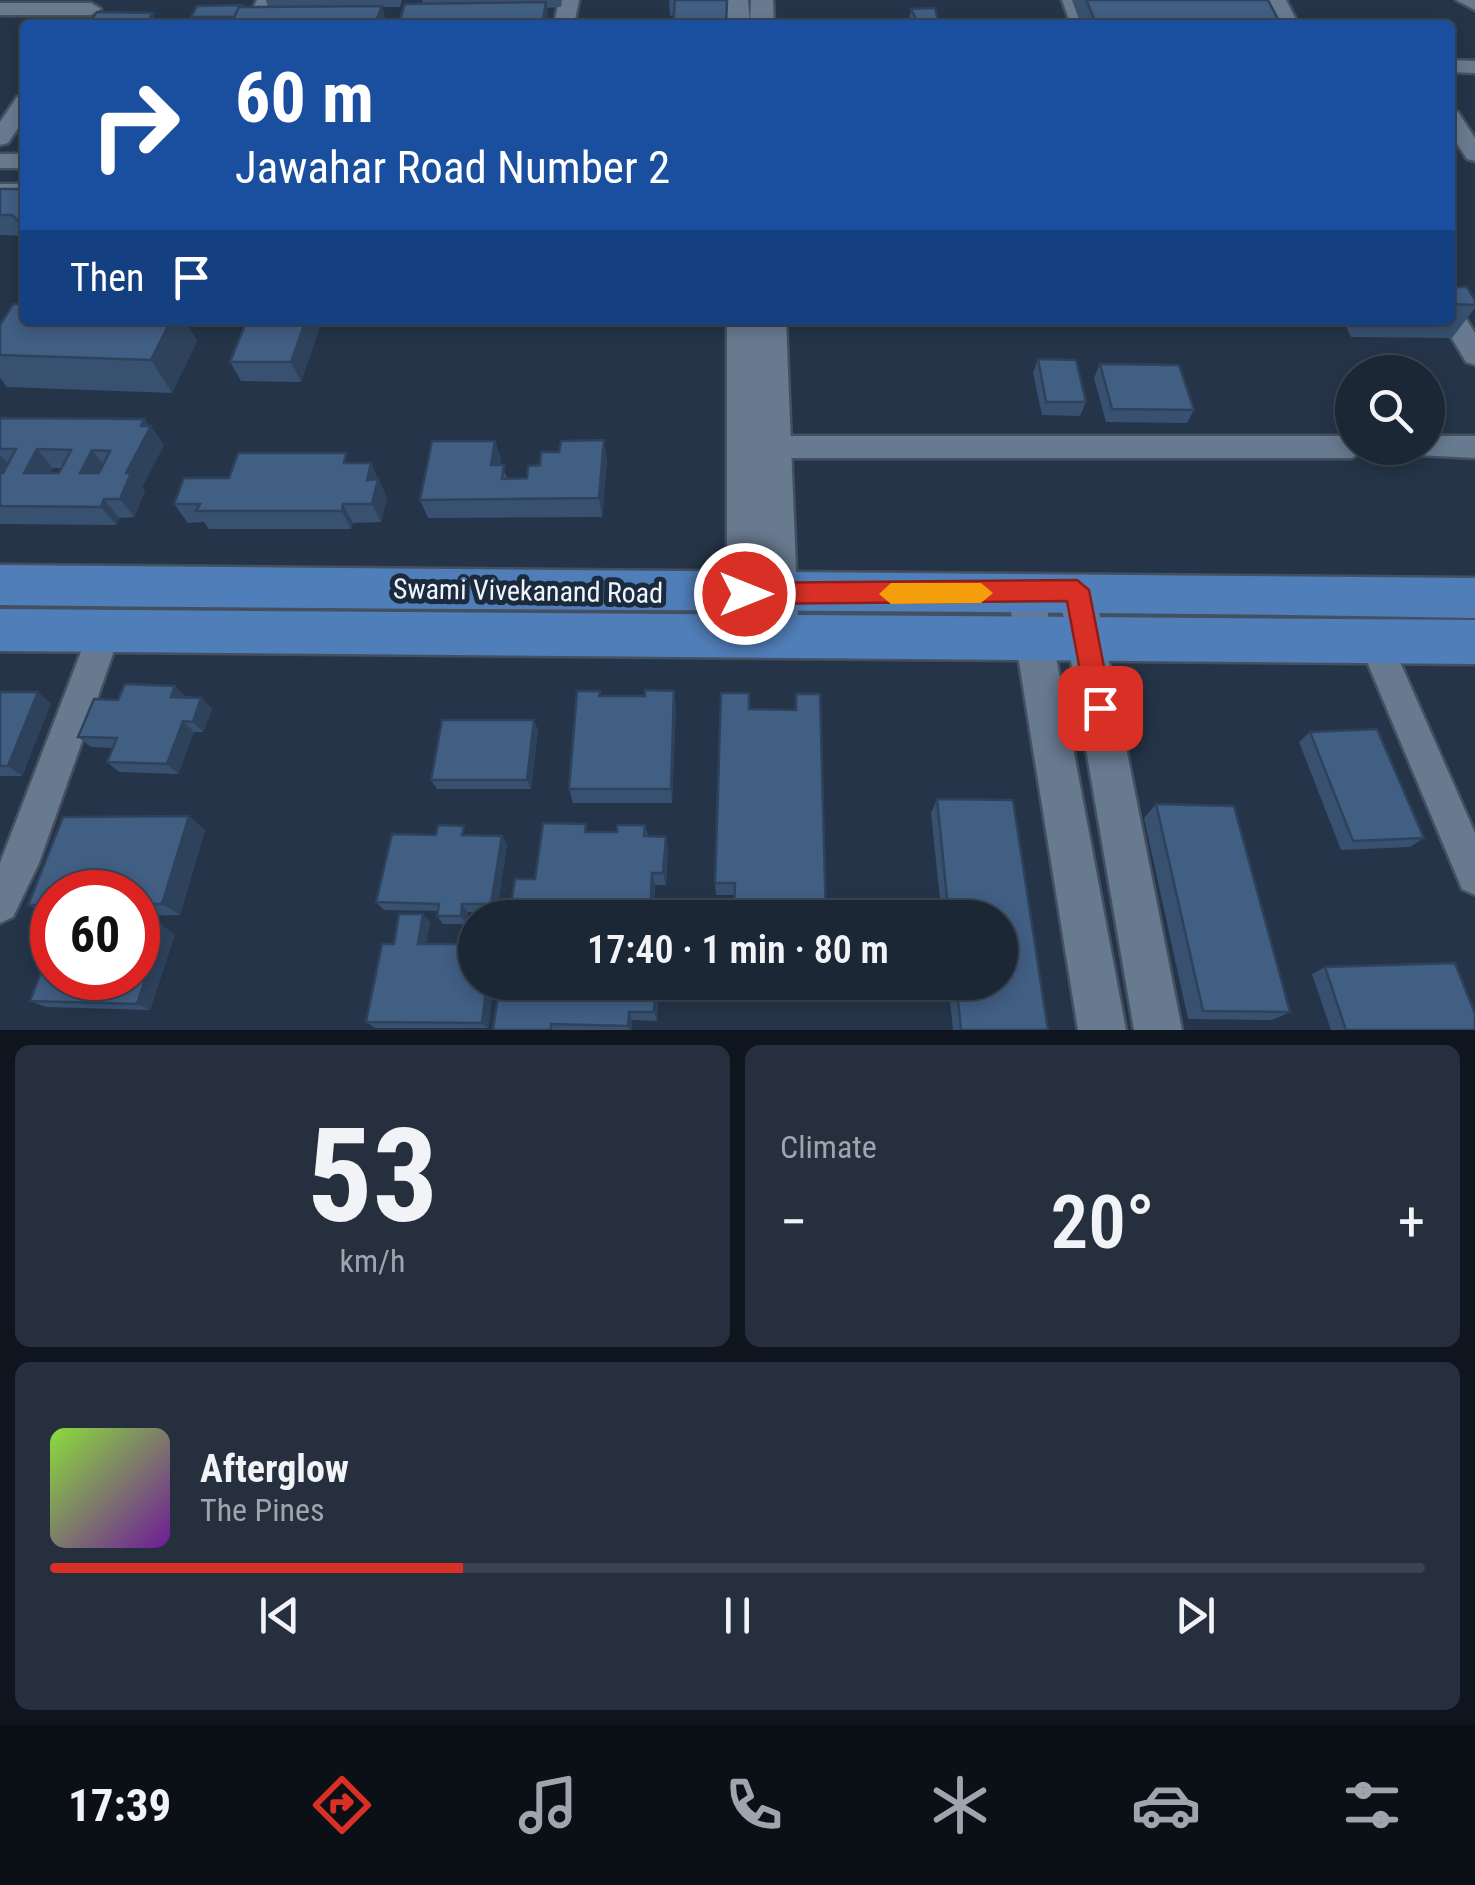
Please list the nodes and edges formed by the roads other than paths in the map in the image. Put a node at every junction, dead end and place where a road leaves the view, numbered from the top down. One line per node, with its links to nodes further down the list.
1 (1466, 0): 2 (street)
2 (1475, 4)
3 (0, 9): 4 (street)
4 (89, 11)
5 (20, 109): 7 (street)
6 (1455, 124): 8 (street)
7 (0, 138)
8 (1475, 154)
9 (1455, 322): 12 (street)
10 (742, 325): 20 (street)
11 (771, 325): 16 (street)
12 (1475, 356)
13 (1335, 447): 16 (street)
14 (1445, 447): 15 (street)
15 (1475, 447)
16 (775, 448): 20 (street)
17 (0, 585): 20 (main road, Swami Vivekanand Road)
18 (1475, 598): 19 (main road, Swami Vivekanand Road)
19 (1082, 613): 21 (main road, Swami Vivekanand Road); 24 (main road, Swami Vivekanand Road); 29 (street)
20 (762, 614): 21 (main road, Swami Vivekanand Road); 23 (main road, Swami Vivekanand Road)
21 (1029, 614): 28 (street)
22 (0, 630): 23 (main road, Swami Vivekanand Road)
23 (105, 631): 27 (street)
24 (1374, 640): 25 (main road, Swami Vivekanand Road); 26 (street)
25 (1475, 642)
26 (1475, 876)
27 (0, 904)
28 (1102, 1030)
29 (1158, 1030)

